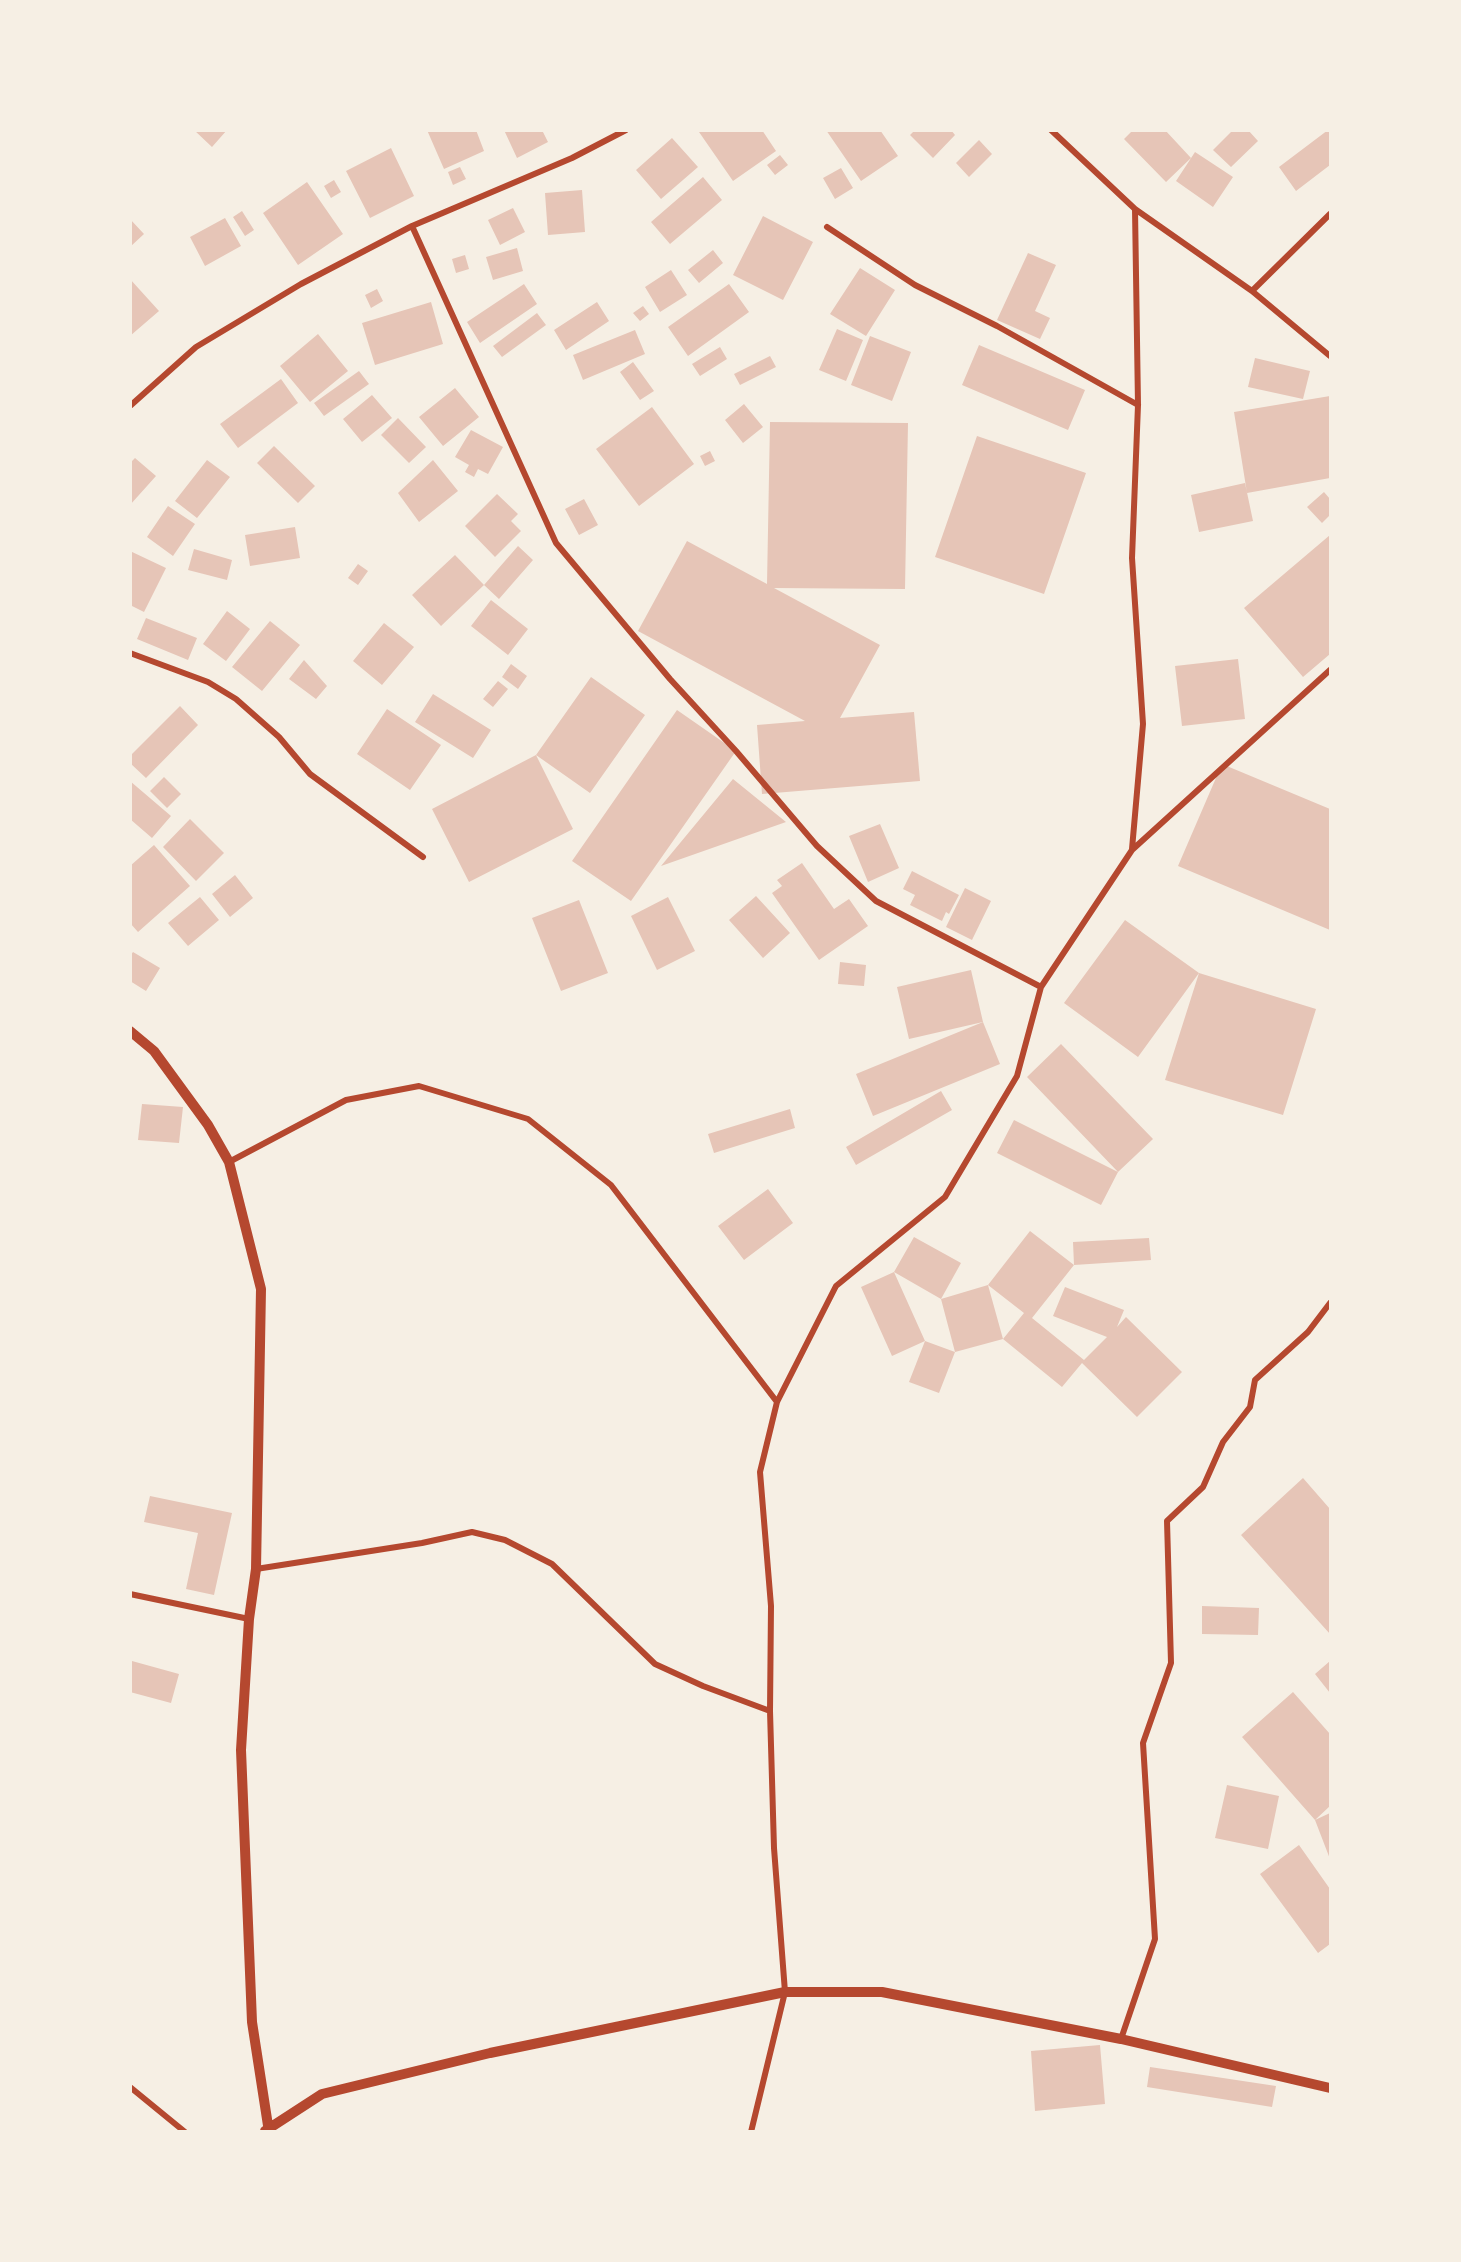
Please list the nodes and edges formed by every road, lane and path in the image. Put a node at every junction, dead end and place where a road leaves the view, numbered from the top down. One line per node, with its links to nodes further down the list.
1 (626, 130): 5 (street)
2 (1051, 130): 3 (street)
3 (1135, 208): 7 (street); 9 (street)
4 (1330, 214): 7 (street)
5 (412, 226): 10 (street); 15 (street)
6 (827, 227): 9 (street)
7 (1252, 291): 8 (street)
8 (1330, 356)
9 (1138, 405): 13 (street)
10 (130, 406)
11 (130, 653): 14 (street)
12 (1330, 670): 13 (street)
13 (1132, 850): 15 (street)
14 (423, 856)
15 (1041, 987): 19 (street)
16 (130, 1031): 17 (street)
17 (229, 1162): 19 (street); 20 (street)
18 (1330, 1303): 25 (street)
19 (777, 1402): 23 (street)
20 (256, 1569): 22 (street); 23 (street)
21 (130, 1594): 22 (street)
22 (249, 1619): 28 (street)
23 (770, 1711): 24 (street)
24 (785, 1992): 25 (street); 28 (street); 30 (street)
25 (1121, 2039): 27 (street)
26 (130, 2087): 29 (street)
27 (1330, 2088)
28 (268, 2131)
29 (185, 2132)
30 (751, 2132)

